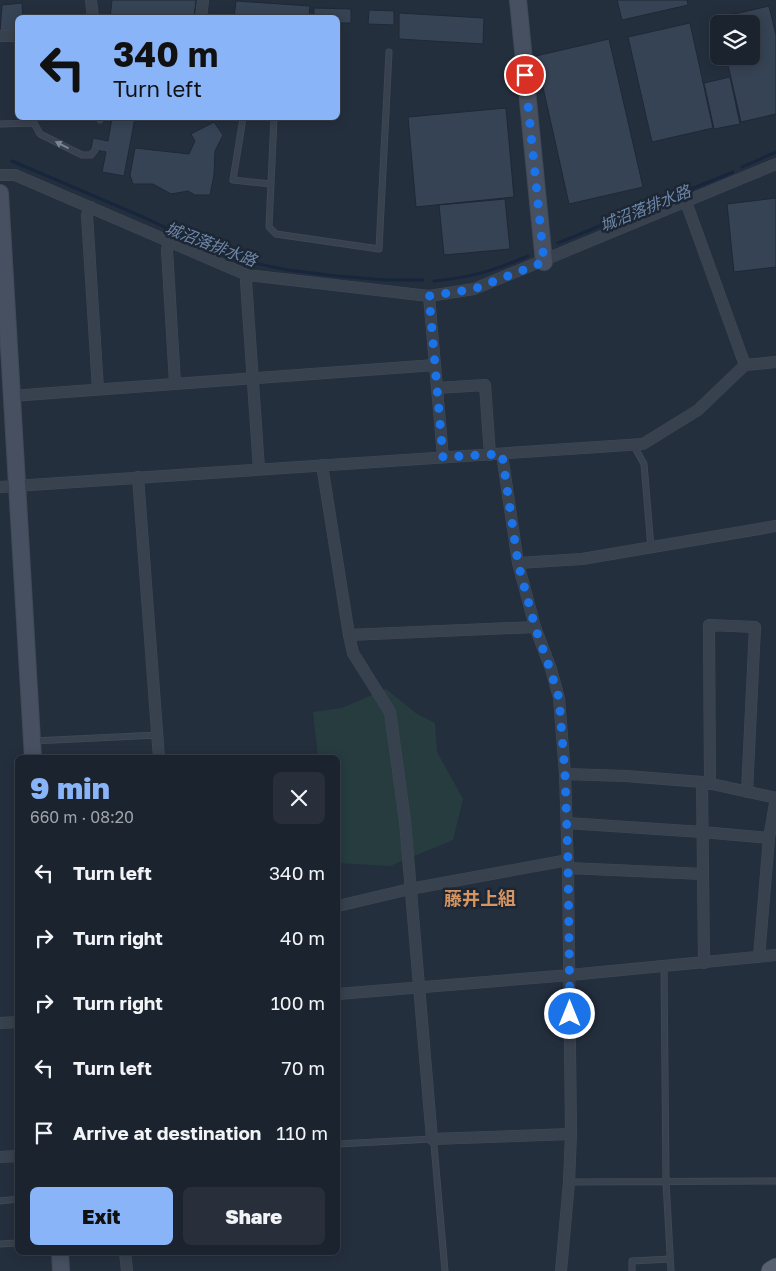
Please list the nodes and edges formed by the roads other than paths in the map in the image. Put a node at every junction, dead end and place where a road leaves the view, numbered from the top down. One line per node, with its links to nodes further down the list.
1 (91, 0): 4 (street)
2 (203, 0): 5 (street)
3 (518, 0): 21 (street)
4 (93, 15)
5 (201, 15)
6 (0, 36): 7 (street)
7 (15, 36)
8 (388, 52): 15 (lane)
9 (243, 120): 15 (lane)
10 (274, 120): 15 (lane)
11 (0, 124): 12 (lane, one-way to 11)
12 (95, 150)
13 (776, 164): 17 (street)
14 (0, 174): 18 (street)
15 (271, 184)
16 (0, 193): 19 (street)
17 (686, 202): 21 (street); 26 (street)
18 (91, 206): 20 (street); 30 (street)
19 (1, 218): 31 (street)
20 (169, 242): 22 (street); 28 (street)
21 (544, 262): 23 (street)
22 (247, 275): 23 (street); 27 (street)
23 (429, 296): 25 (street)
24 (776, 362): 26 (street)
25 (434, 365): 27 (street); 29 (street)
26 (745, 365): 32 (street)
27 (252, 378): 28 (street); 36 (street)
28 (175, 383): 30 (street)
29 (437, 388): 33 (street); 34 (street)
30 (98, 389): 31 (street)
31 (11, 396): 38 (street)
32 (633, 444): 33 (street); 41 (lane)
33 (496, 455): 34 (street); 42 (street)
34 (443, 457): 35 (street)
35 (322, 465): 36 (street); 44 (street)
36 (259, 469): 37 (street)
37 (138, 477): 38 (street); 45 (street)
38 (17, 486): 39 (street); 46 (street)
39 (0, 487)
40 (776, 526): 41 (street)
41 (651, 548): 42 (street)
42 (518, 563): 43 (street)
43 (535, 627): 44 (street); 48 (street)
44 (349, 635): 56 (street)
45 (158, 734): 46 (lane); 47 (street)
46 (32, 749)
47 (160, 755)
48 (565, 774): 49 (street); 51 (street)
49 (706, 783): 50 (street); 50 (street); 52 (street)
50 (748, 792): 53 (street)
51 (566, 823): 52 (street); 54 (street)
52 (702, 832): 53 (street); 55 (street)
53 (769, 838): 59 (street)
54 (568, 864): 55 (street); 56 (street); 62 (street)
55 (703, 874): 60 (street)
56 (410, 889): 57 (street); 63 (street)
57 (340, 906)
58 (776, 955): 59 (street)
59 (759, 957): 60 (street)
60 (704, 963): 61 (street)
61 (664, 966): 62 (street); 74 (lane)
62 (570, 975): 63 (street); 67 (street)
63 (418, 986): 64 (street); 68 (street)
64 (340, 994)
65 (15, 1022): 66 (street)
66 (0, 1023)
67 (570, 1134): 68 (street); 73 (street)
68 (432, 1139): 69 (lane); 85 (lane)
69 (340, 1144)
70 (15, 1156): 71 (street)
71 (0, 1157)
72 (776, 1181): 74 (lane)
73 (569, 1182): 74 (lane); 86 (street)
74 (666, 1182): 81 (lane)
75 (15, 1200): 76 (lane)
76 (0, 1201)
77 (15, 1242): 78 (lane)
78 (0, 1244)
79 (60, 1255): 83 (street)
80 (126, 1255): 84 (street)
81 (670, 1259): 87 (lane); 88 (lane)
82 (776, 1268): 89 (main road)
83 (61, 1271)
84 (127, 1271)
85 (445, 1271)
86 (561, 1271)
87 (632, 1271)
88 (671, 1271)
89 (770, 1271)

